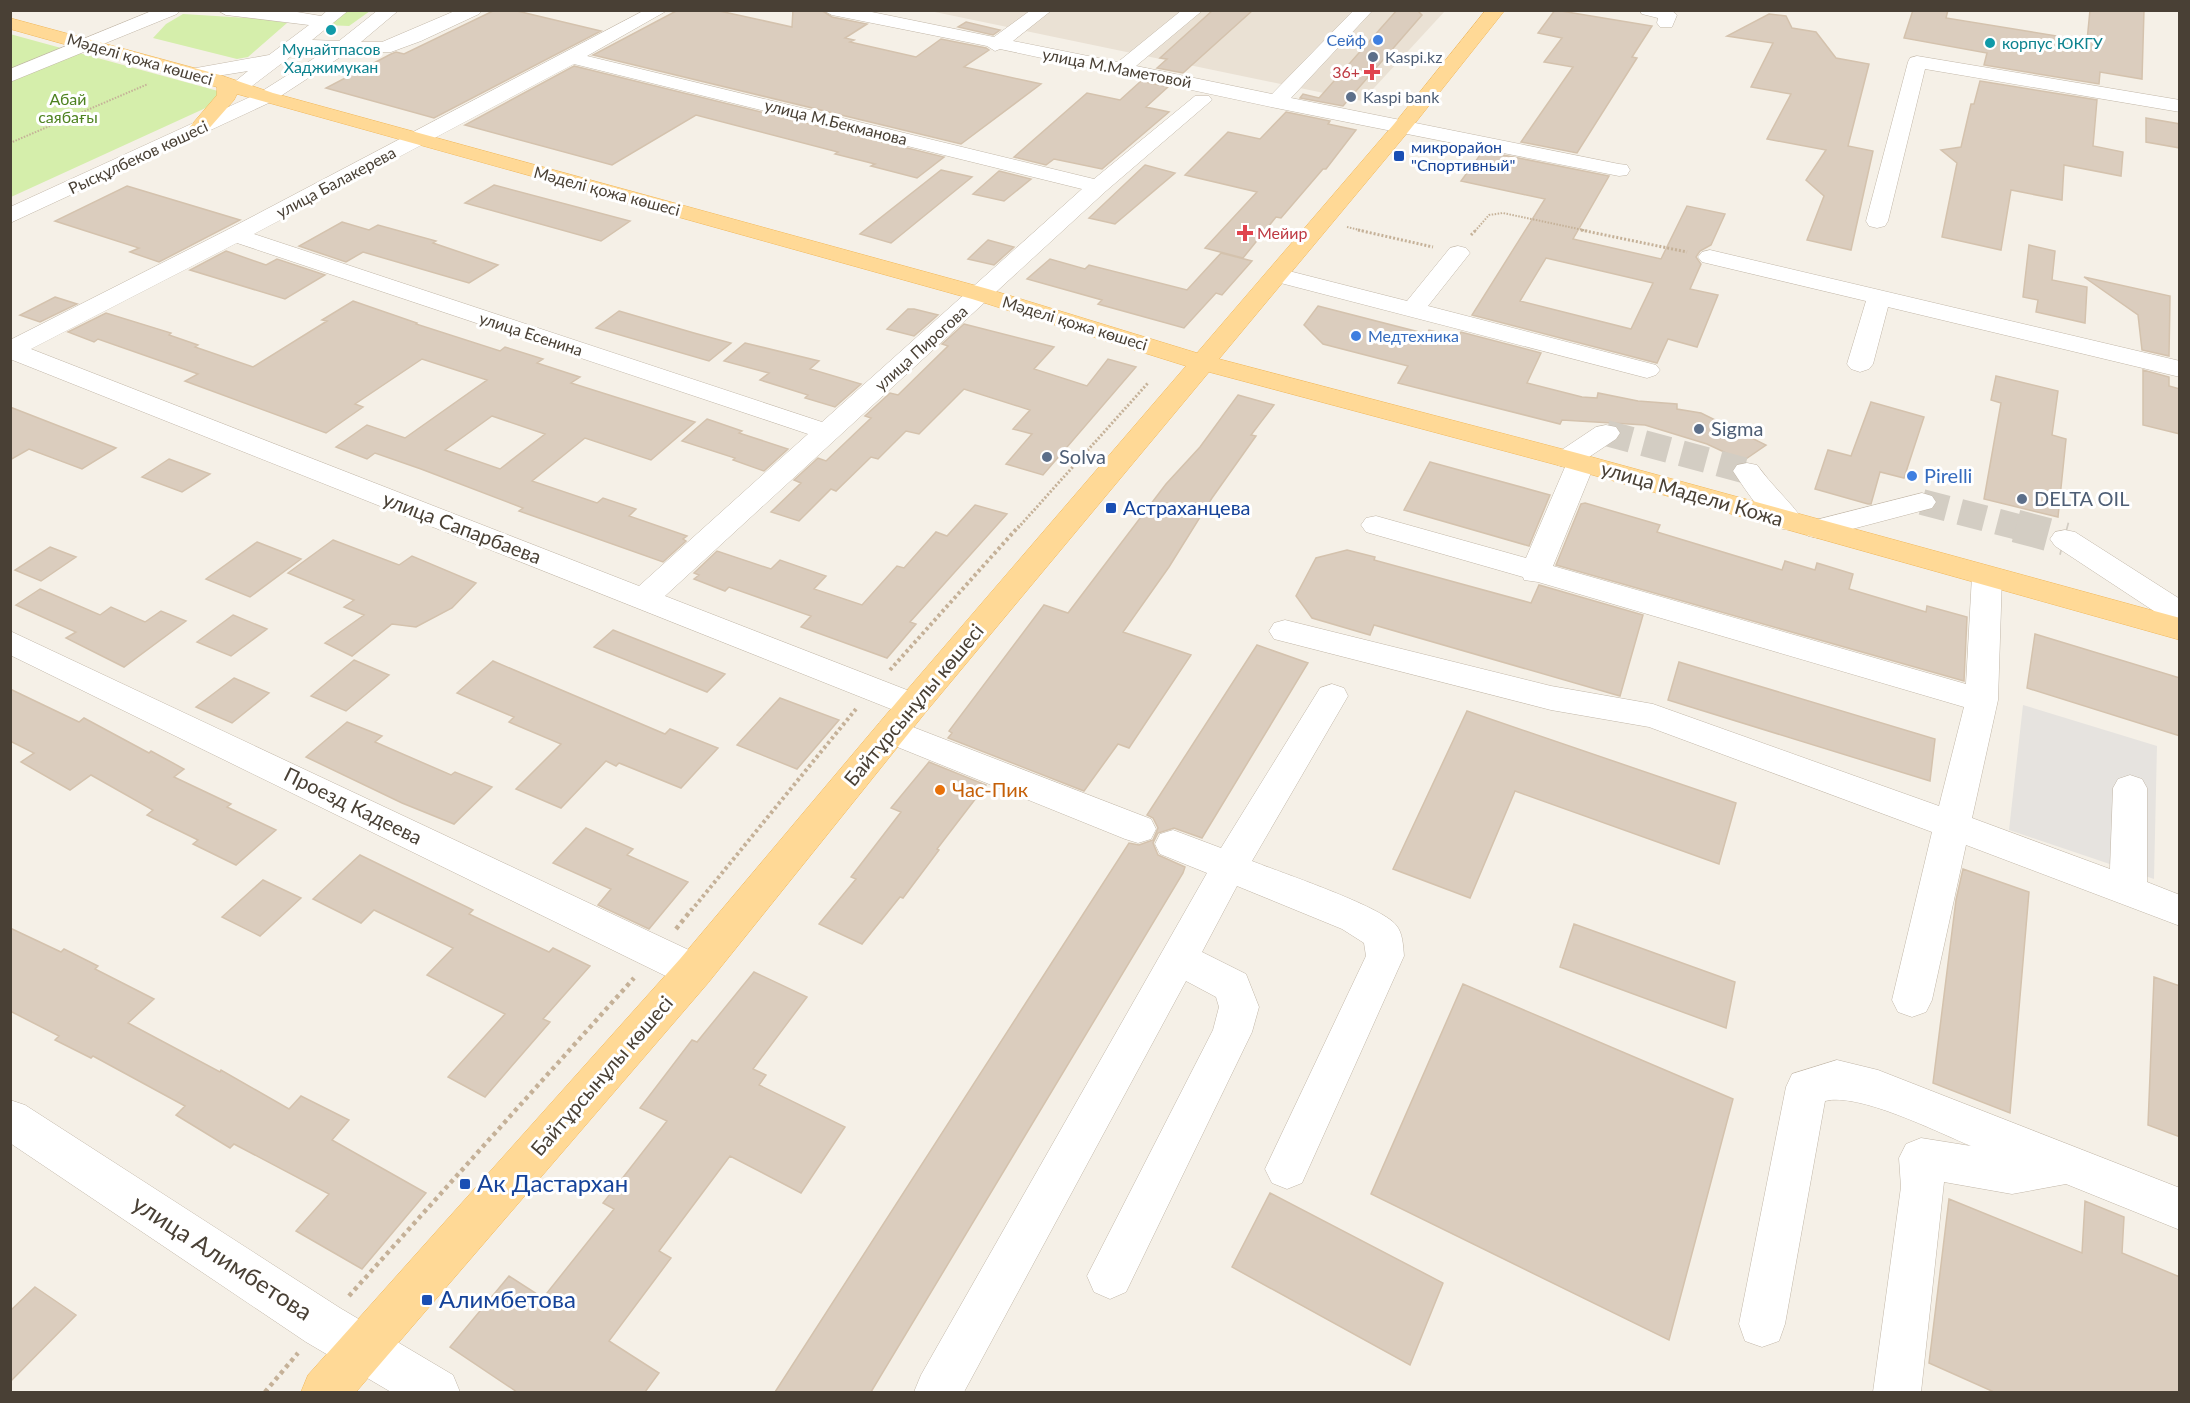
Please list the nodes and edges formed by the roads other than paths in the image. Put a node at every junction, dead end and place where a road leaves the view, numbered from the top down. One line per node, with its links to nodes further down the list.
1 (171, 10): 18 (street)
2 (340, 10): 14 (street)
3 (390, 10): 20 (street, Рысқұлбеков көшесі)
4 (473, 10): 20 (street)
5 (659, 10): 22 (street, улица Балакерева)
6 (907, 10): 15 (street)
7 (1044, 10): 19 (street)
8 (1194, 10): 23 (street)
9 (1364, 10): 29 (street)
10 (1496, 10): 31 (main road, Байтұрсынұлы көшесі)
11 (1648, 10): 17 (street)
12 (233, 11): 14 (street)
13 (842, 11): 15 (street, улица М.Маметовой)
14 (324, 22): 21 (street)
15 (888, 22): 19 (street, улица М.Маметовой)
16 (10, 23): 18 (main road, Мәделі қожа көшесі)
17 (1666, 23)
18 (86, 44): 24 (main road, Мәделі қожа көшесі); 25 (street)
19 (995, 45): 23 (street, улица М.Маметовой)
20 (342, 48): 21 (street); 27 (street, Рысқұлбеков көшесі)
21 (286, 50): 24 (street); 26 (street)
22 (574, 57): 33 (street, улица Балакерева); 35 (street, улица М.Бекманова)
23 (1122, 68): 29 (street, улица М.Маметовой)
24 (186, 72): 26 (main road, Мәделі қожа көшесі)
25 (10, 76)
26 (232, 86): 27 (main road, Мәделі қожа көшесі); 32 (main road)
27 (266, 97): 32 (street, Рысқұлбеков көшесі); 33 (main road, Мәделі қожа көшесі)
28 (1202, 100): 35 (street, улица Пирогова)
29 (1276, 102): 31 (street, улица М.Маметовой)
30 (2180, 106): 37 (street)
31 (1401, 128): 34 (street, улица М.Маметовой); 41 (main road, Байтұрсынұлы көшесі)
32 (198, 129): 36 (street, Рысқұлбеков көшесі)
33 (418, 139): 38 (street, улица Балакерева); 42 (main road, Мәделі қожа көшесі)
34 (1619, 170)
35 (1098, 186): 42 (street, улица Пирогова)
36 (10, 216)
37 (1877, 221)
38 (235, 235): 45 (street, улица Балакерева); 50 (street, улица Есенина)
39 (1458, 253): 44 (street)
40 (1710, 257): 43 (street)
41 (1277, 275): 44 (street); 46 (main road, Байтұрсынұлы көшесі)
42 (981, 294): 46 (main road, Мәделі қожа көшесі); 50 (street, улица Пирогова)
43 (1878, 297): 47 (street); 48 (street)
44 (1412, 310): 49 (street)
45 (10, 350): 61 (street, улица Сапарбаева)
46 (1203, 363): 52 (main road, улица Мадели Кожа); 68 (main road, Байтұрсынұлы көшесі)
47 (1860, 364)
48 (2180, 369)
49 (1647, 370)
50 (827, 432): 61 (street, улица Пирогова)
51 (1606, 434): 52 (street)
52 (1574, 461): 55 (main road, улица Мадели Кожа); 59 (street)
53 (1747, 471): 55 (street)
54 (1922, 502): 57 (street)
55 (1789, 520): 57 (main road, улица Мадели Кожа)
56 (1376, 525): 59 (street)
57 (1818, 529): 60 (main road, улица Мадели Кожа)
58 (2065, 539): 62 (street)
59 (1535, 573): 67 (street)
60 (1988, 576): 63 (main road, улица Мадели Кожа); 67 (street)
61 (643, 599): 68 (street, улица Сапарбаева)
62 (2180, 614)
63 (2180, 629)
64 (1285, 631): 70 (street)
65 (10, 642): 77 (street, Проезд Кадеева)
66 (1332, 696): 73 (street)
67 (1982, 700): 70 (street)
68 (902, 718): 71 (street, улица Сапарбаева); 77 (main road, Байтұрсынұлы көшесі)
69 (2130, 788): 74 (street)
70 (1952, 825): 74 (street); 78 (street)
71 (1138, 829)
72 (1173, 844): 73 (street)
73 (1229, 867): 76 (street); 81 (street)
74 (2128, 891): 75 (street)
75 (2180, 911)
76 (1179, 958): 83 (street); 88 (street)
77 (694, 971): 85 (main road, Байтұрсынұлы көшесі)
78 (1912, 1000)
79 (10, 1119): 85 (street, улица Алимбетова)
80 (2066, 1164): 82 (street); 84 (street); 89 (street)
81 (1287, 1169)
82 (2180, 1209)
83 (1110, 1275)
84 (1762, 1324)
85 (363, 1348): 86 (main road, Байтұрсынұлы көшесі); 87 (street, улица Алимбетова)
86 (325, 1392)
87 (436, 1392)
88 (938, 1392)
89 (1897, 1392)

